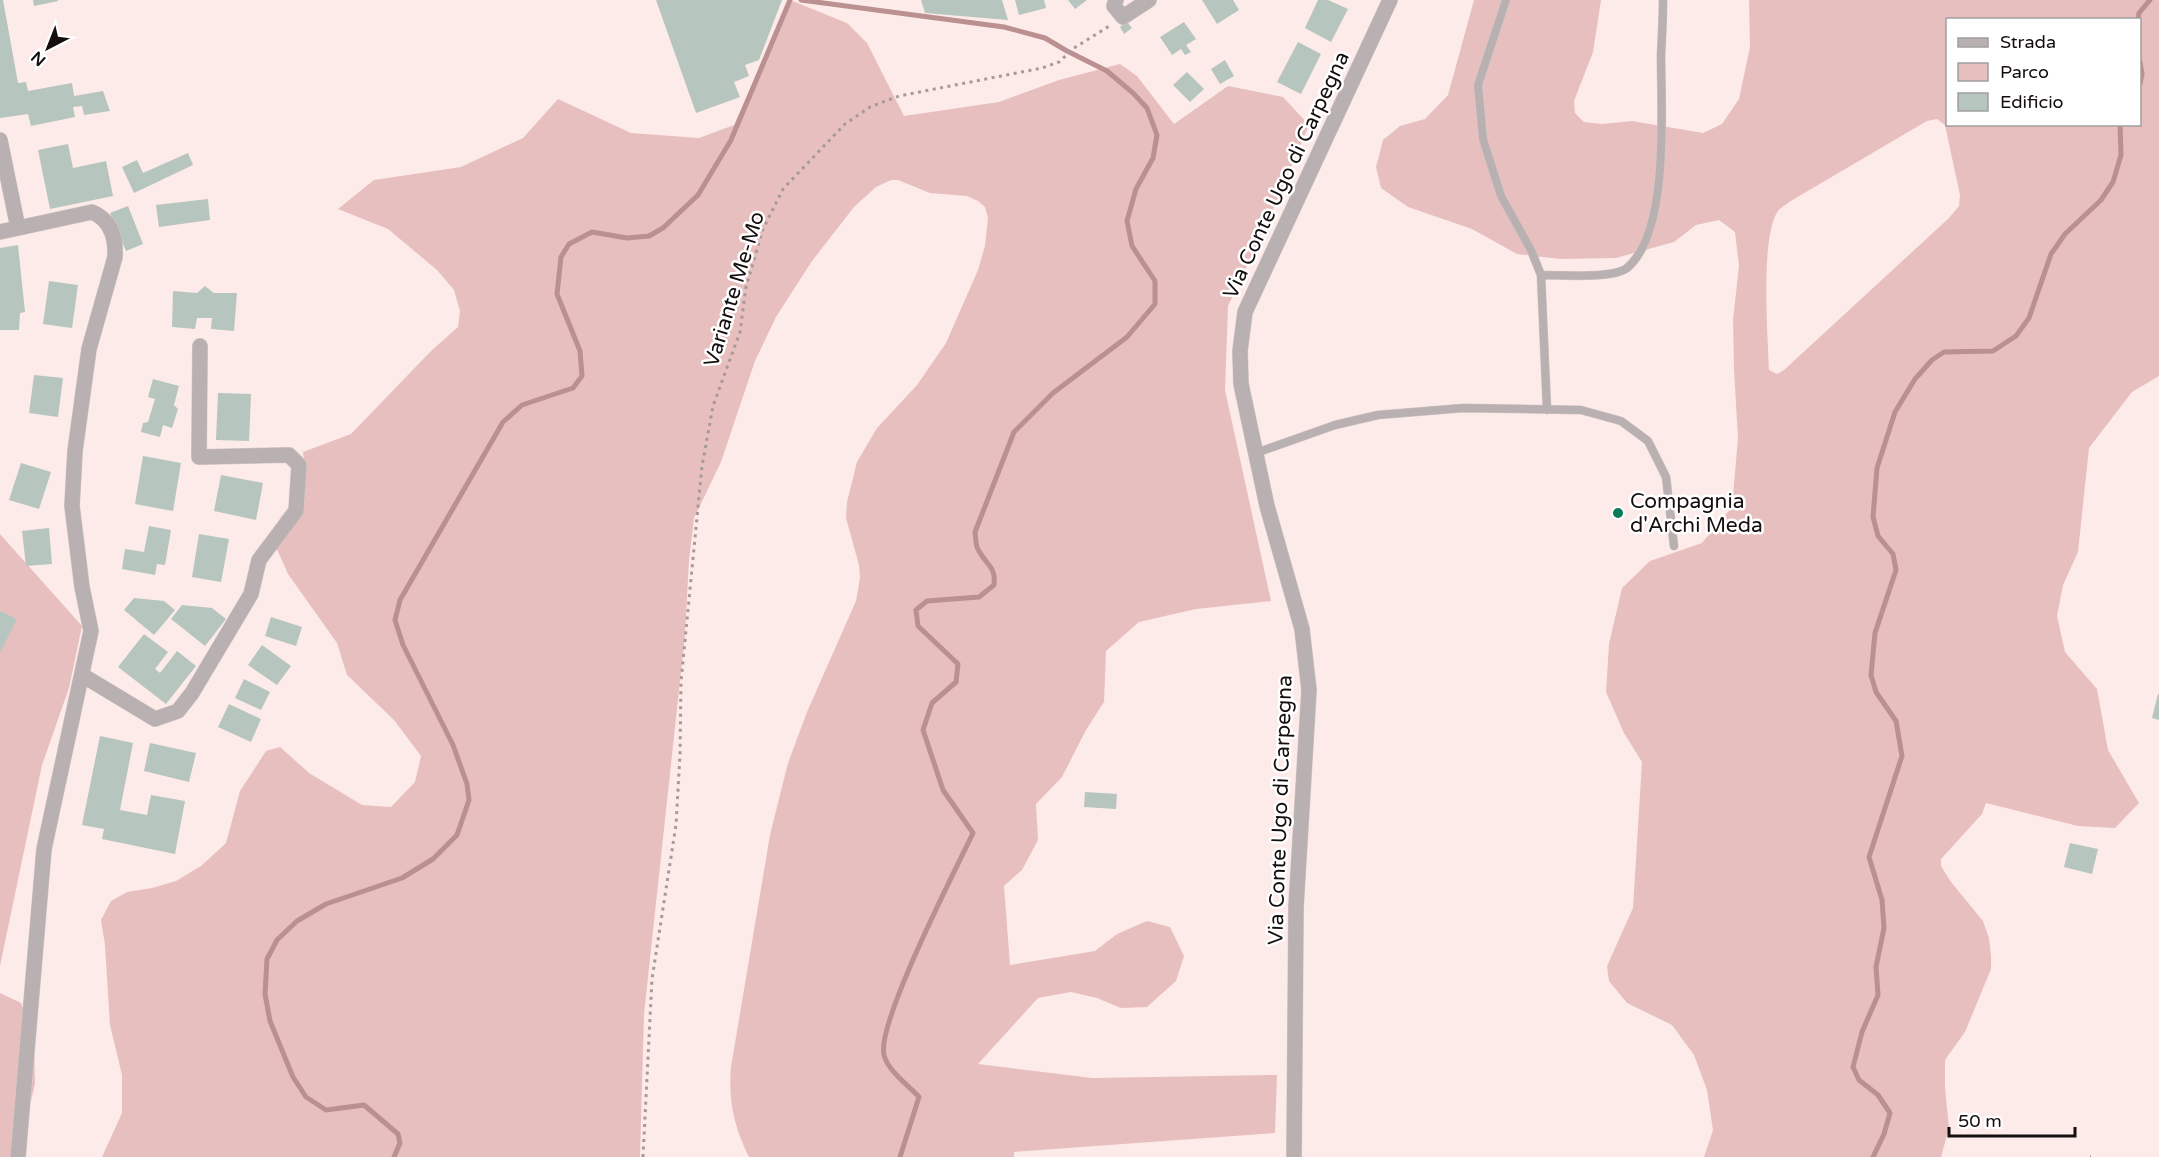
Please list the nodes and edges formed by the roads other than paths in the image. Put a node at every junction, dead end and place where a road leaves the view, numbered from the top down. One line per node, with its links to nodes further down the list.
1 (1116, 0): 2 (street)
2 (1149, 0)
3 (1390, 0): 12 (street, Via Conte Ugo di Carpegna)
4 (1506, 0): 9 (lane)
5 (1664, 0): 9 (lane)
6 (0, 140): 7 (street)
7 (18, 228): 8 (street); 14 (street)
8 (0, 232)
9 (1541, 275): 11 (lane)
10 (200, 346): 14 (street)
11 (1547, 410): 12 (lane); 13 (lane)
12 (1256, 453): 16 (street, Via Conte Ugo di Carpegna)
13 (1674, 546)
14 (82, 675): 15 (street)
15 (18, 1157)
16 (1294, 1157)

